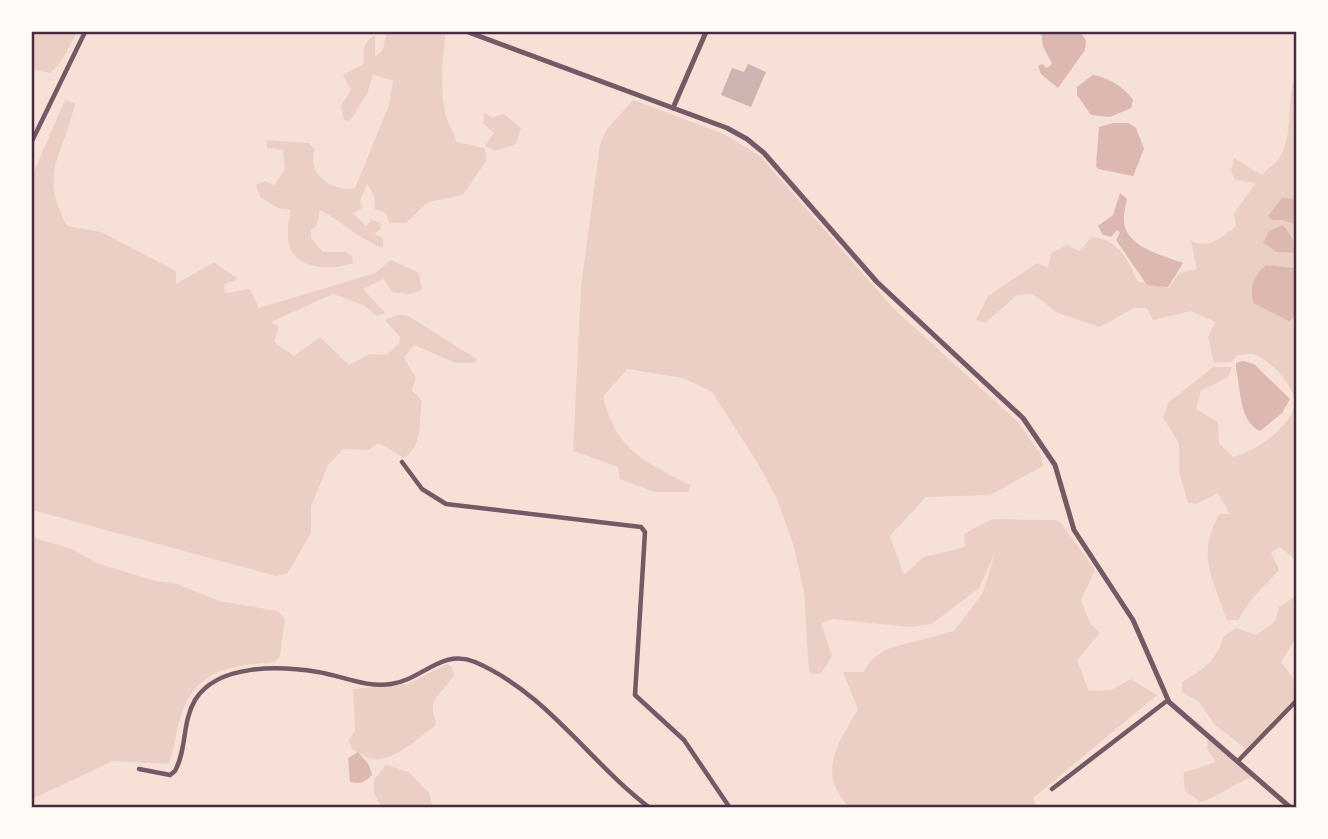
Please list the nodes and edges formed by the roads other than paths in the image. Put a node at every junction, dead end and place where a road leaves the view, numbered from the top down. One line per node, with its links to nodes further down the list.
1 (85, 32): 5 (street)
2 (468, 32): 4 (street)
3 (706, 32): 4 (street)
4 (673, 108): 7 (street)
5 (32, 141)
6 (402, 462): 13 (street)
7 (1168, 700): 9 (street); 11 (street)
8 (1297, 701): 9 (street)
9 (1238, 761): 14 (street)
10 (139, 769): 12 (street)
11 (1052, 789)
12 (650, 807)
13 (730, 807)
14 (1291, 807)

